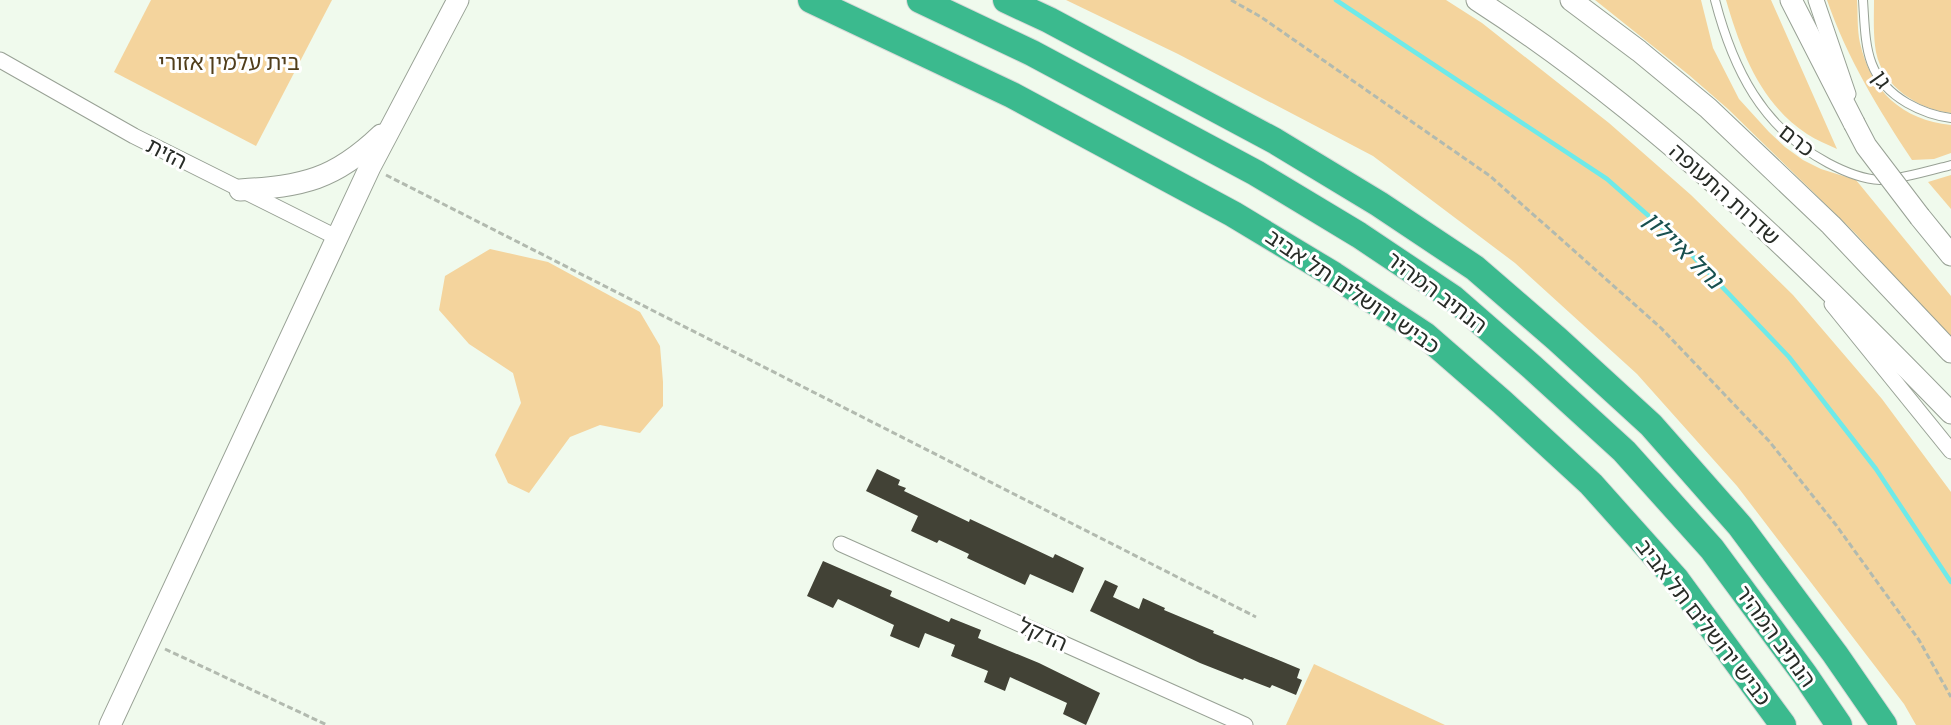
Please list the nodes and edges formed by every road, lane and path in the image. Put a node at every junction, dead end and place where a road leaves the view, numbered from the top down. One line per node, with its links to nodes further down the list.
1 (458, 0): 14 (main road)
2 (811, 0): 32 (highway, כביש ירושלים תל אביב)
3 (920, 0): 33 (highway, הנתיב המהיר)
4 (1006, 0): 34 (highway)
5 (1231, 0): 28 (path)
6 (1477, 0): 21 (main road, שדרות התעופה)
7 (1571, 0): 22 (main road)
8 (1715, 0): 16 (lane, כרם)
9 (1816, 0): 15 (street)
10 (1863, 0): 13 (lane, גן)
11 (1792, 3): 15 (main road)
12 (0, 60): 18 (street, הזית)
13 (1951, 118)
14 (396, 119): 17 (main road); 18 (main road)
15 (1856, 124): 20 (main road, bridge)
16 (1951, 165)
17 (370, 167): 19 (main road); 26 (path)
18 (240, 190): 19 (street, הזית)
19 (338, 238): 27 (main road)
20 (1951, 255)
21 (1799, 261): 23 (main road, שדרות התעופה); 24 (street)
22 (1951, 352)
23 (1951, 413)
24 (1951, 451)
25 (841, 544): 31 (street, הדקל)
26 (1256, 617)
27 (150, 642): 29 (main road); 30 (path)
28 (1951, 697)
29 (110, 725)
30 (327, 725)
31 (1245, 725)
32 (1783, 725)
33 (1839, 725)
34 (1884, 725)

